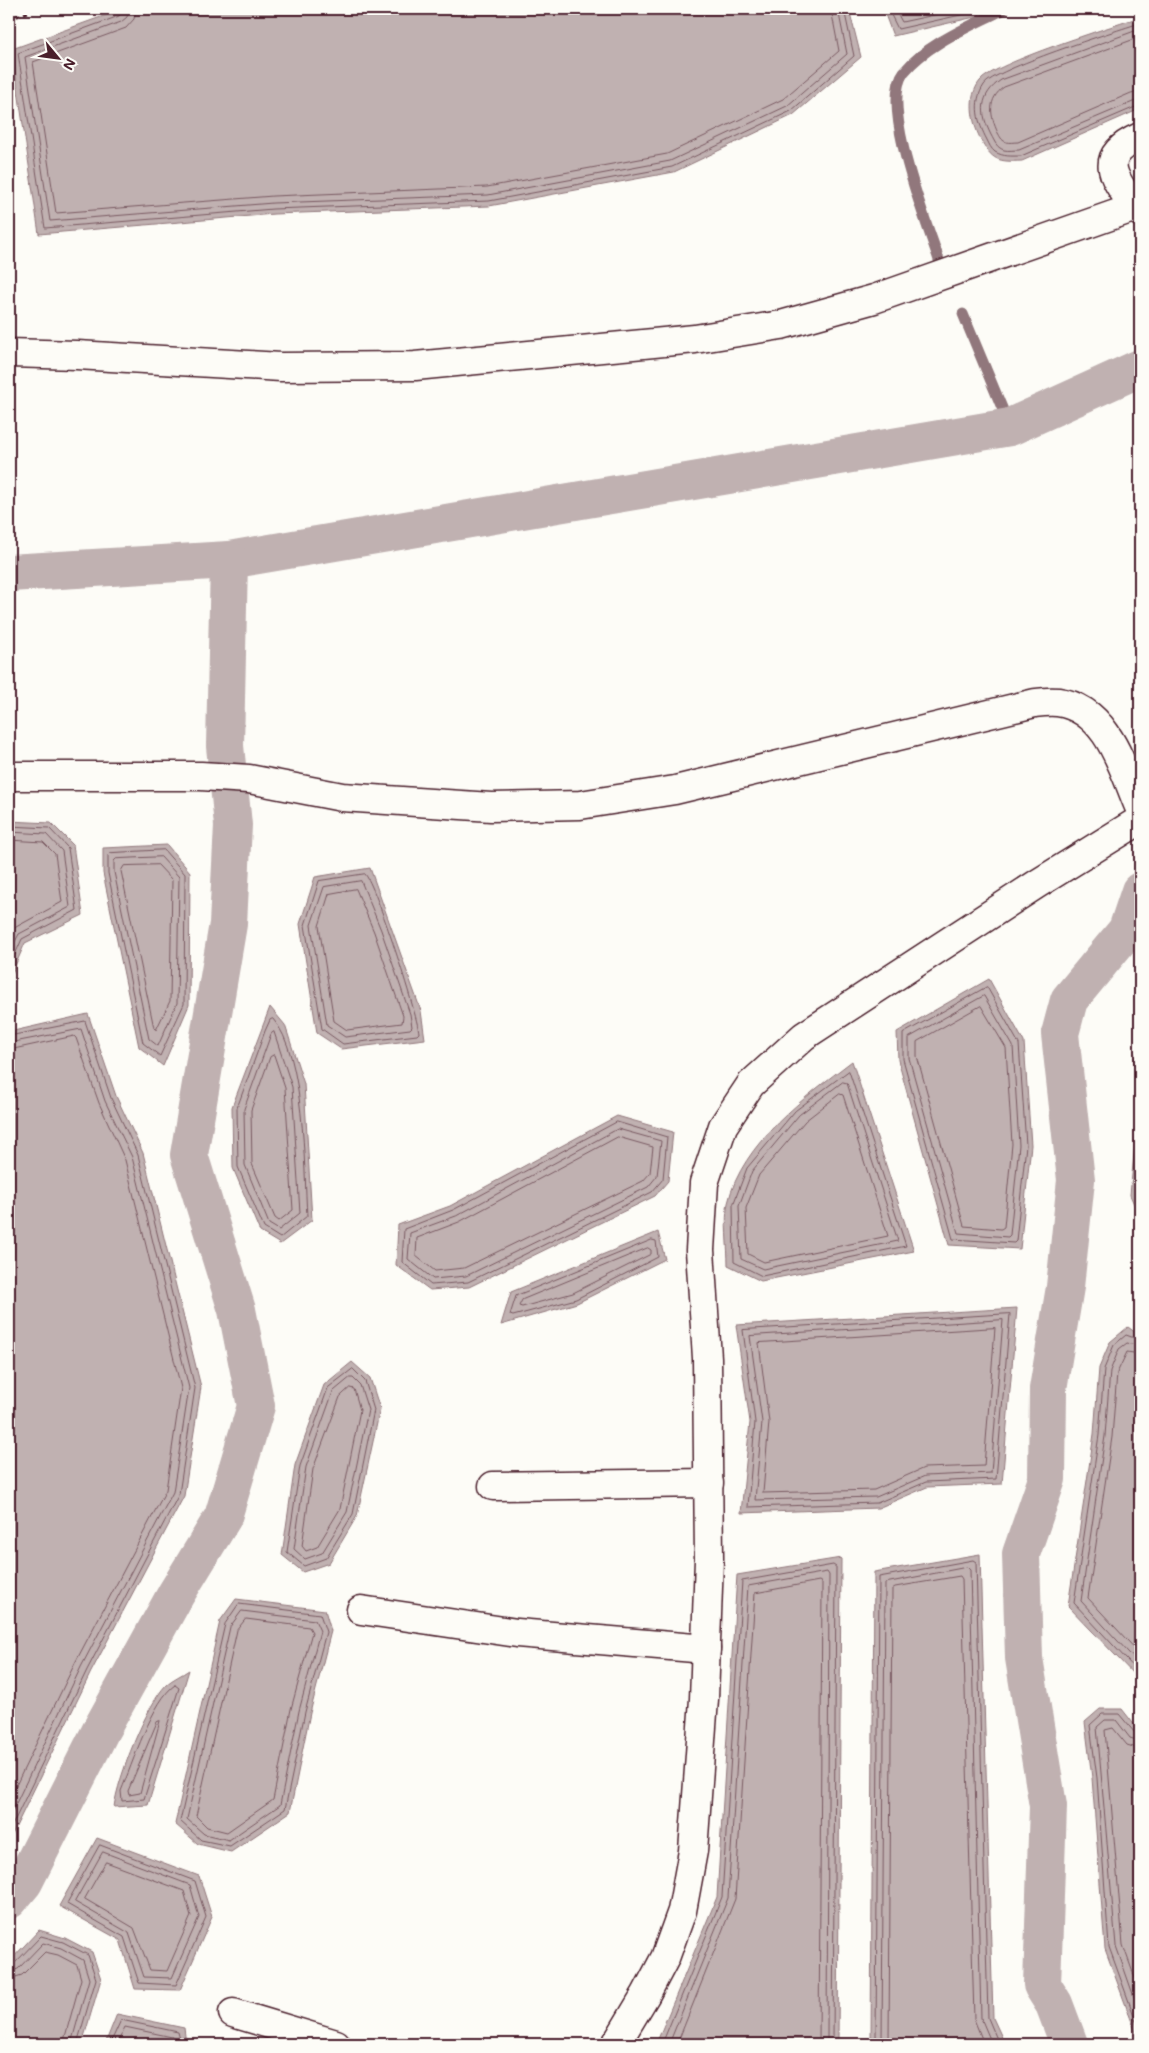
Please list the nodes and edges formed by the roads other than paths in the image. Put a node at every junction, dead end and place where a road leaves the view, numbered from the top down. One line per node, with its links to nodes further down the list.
1 (1140, 137): 2 (street)
2 (1138, 210): 3 (street)
3 (9, 353)
4 (9, 776): 5 (street)
5 (1140, 809)
6 (1140, 820): 7 (street)
7 (709, 1483): 8 (street); 10 (street)
8 (494, 1486)
9 (361, 1610): 10 (street)
10 (706, 1649): 13 (street)
11 (233, 2013): 12 (street)
12 (336, 2044)
13 (616, 2044)

